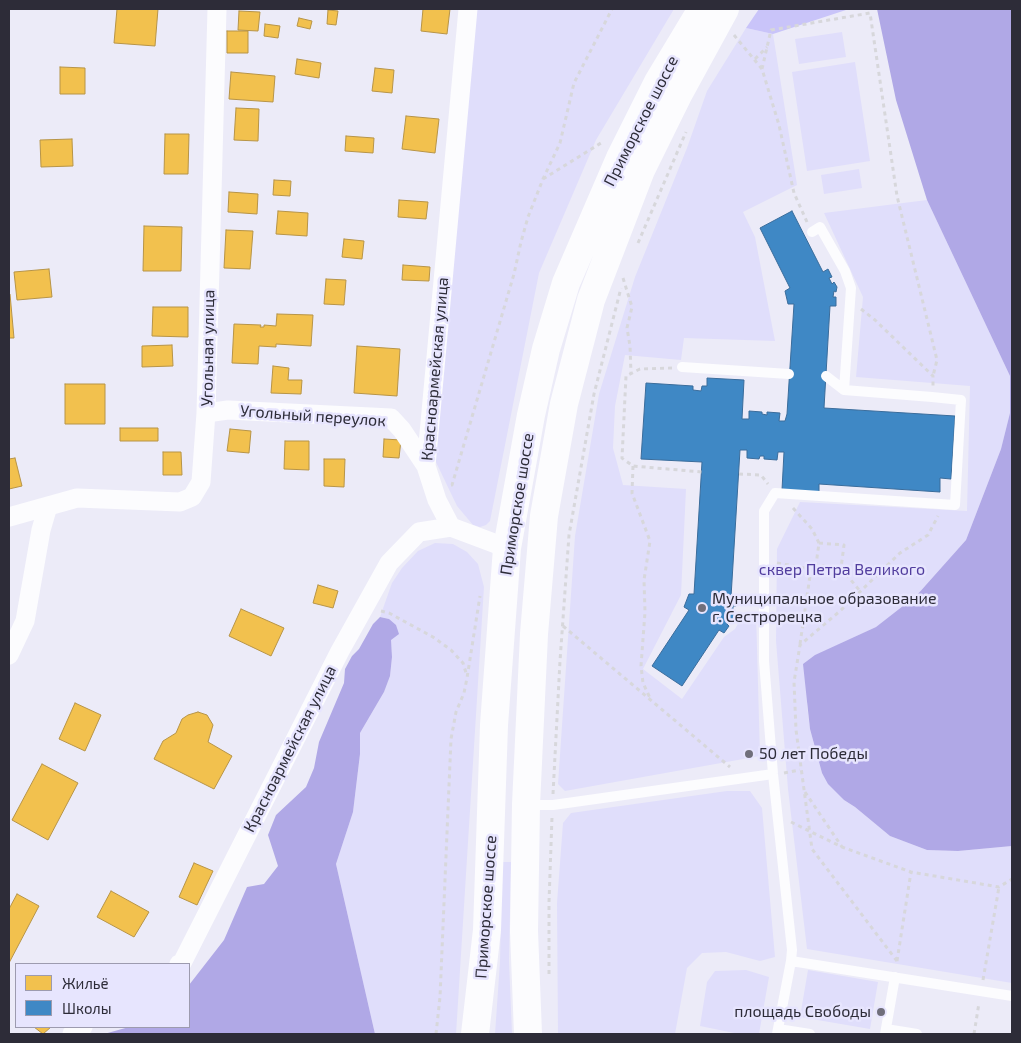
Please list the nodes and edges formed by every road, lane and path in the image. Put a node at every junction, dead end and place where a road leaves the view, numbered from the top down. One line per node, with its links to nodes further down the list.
1 (217, 9): 22 (street, Угольная улица)
2 (468, 9): 25 (street, Красноармейская улица)
3 (612, 9): 11 (path)
4 (702, 9): 33 (highway, Приморское шоссе)
5 (727, 19): 7 (path); 47 (highway, Приморское шоссе)
6 (768, 46): 7 (path); 8 (path); 19 (path)
7 (755, 59): 8 (path)
8 (762, 69): 12 (path)
9 (688, 126): 13 (path)
10 (601, 143): 11 (path)
11 (543, 179): 25 (path)
12 (812, 232): 14 (lane)
13 (635, 249)
14 (850, 300): 19 (path); 20 (lane)
15 (682, 367): 16 (path); 17 (lane)
16 (631, 374): 23 (path); 40 (path)
17 (789, 374)
18 (826, 376): 20 (lane)
19 (933, 376): 21 (path)
20 (844, 390): 21 (lane)
21 (932, 396): 28 (lane)
22 (206, 413): 25 (street, Угольный переулок); 29 (street, Угольная улица)
23 (633, 466): 24 (path); 43 (path)
24 (702, 472)
25 (428, 473): 31 (street, Красноармейская улица)
26 (738, 474): 27 (path)
27 (776, 493): 28 (lane); 32 (path); 44 (lane)
28 (944, 504): 38 (path)
29 (48, 506): 30 (street, Угольная улица); 42 (street)
30 (9, 517)
31 (451, 527): 33 (street); 57 (street, Красноармейская улица)
32 (819, 543): 35 (path); 36 (path)
33 (508, 548): 65 (highway, Приморское шоссе)
34 (775, 562): 37 (path)
35 (816, 565): 36 (path); 37 (path)
36 (841, 568): 38 (path)
37 (811, 569): 41 (path)
38 (860, 591): 41 (path)
39 (378, 613): 64 (path)
40 (562, 625): 43 (path); 48 (path)
41 (800, 645): 46 (path)
42 (9, 655)
43 (651, 700): 45 (path)
44 (773, 774): 45 (lane); 49 (lane)
45 (744, 778): 48 (lane)
46 (803, 789): 50 (path); 51 (path)
47 (526, 805): 48 (lane); 66 (highway, Приморское шоссе)
48 (553, 805): 58 (path)
49 (778, 816): 50 (path); 55 (lane)
50 (809, 831): 51 (path); 56 (path)
51 (842, 847): 52 (path)
52 (911, 872): 54 (path); 56 (path)
53 (1012, 879): 54 (path)
54 (999, 886): 60 (path)
55 (791, 961): 59 (lane); 62 (lane)
56 (897, 962): 59 (path)
57 (182, 963)
58 (549, 977)
59 (895, 977): 60 (lane); 63 (lane)
60 (981, 991): 61 (lane); 69 (path)
61 (1012, 996)
62 (777, 1032): 67 (lane)
63 (885, 1032): 68 (lane)
64 (436, 1034)
65 (475, 1034)
66 (528, 1034)
67 (810, 1034)
68 (917, 1034)
69 (974, 1034)

